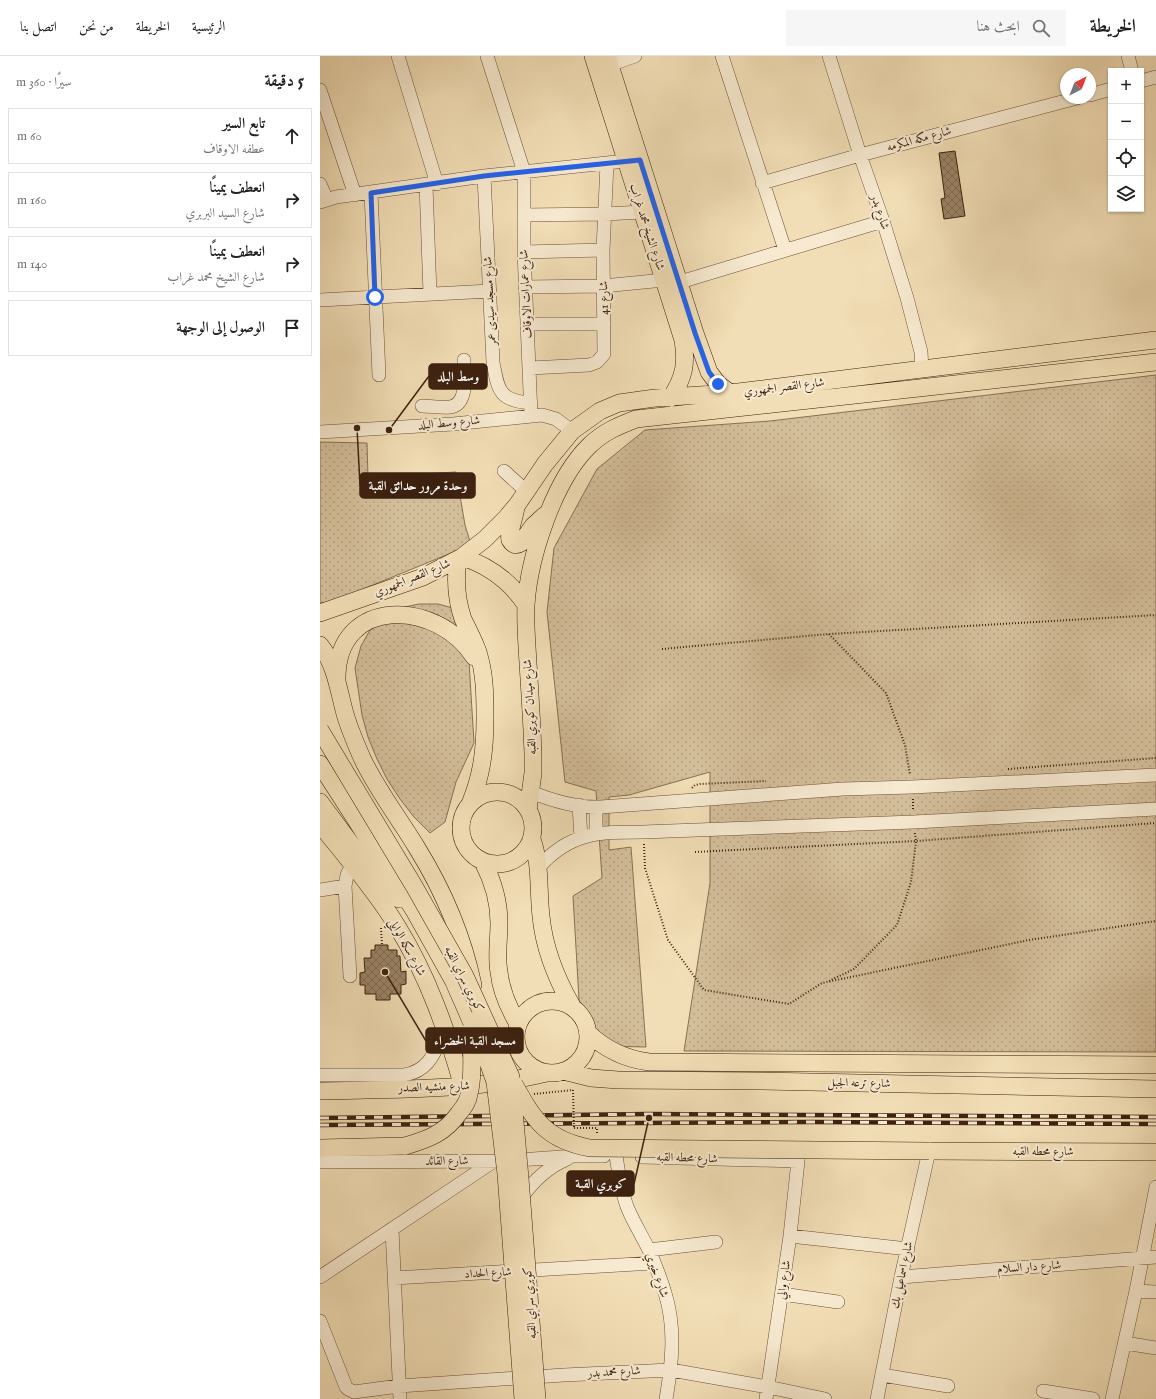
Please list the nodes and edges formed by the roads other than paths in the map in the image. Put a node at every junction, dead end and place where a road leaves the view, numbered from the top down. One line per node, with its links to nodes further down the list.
1 (398, 56): 22 (street)
2 (487, 56): 18 (street, شارع عمارات الاوقاف)
3 (635, 56): 7 (street)
4 (722, 56): 20 (street)
5 (829, 56): 15 (street, شارع بدر)
6 (1128, 56): 8 (street)
7 (602, 61): 16 (main road, شارع الشيخ محمد غراب)
8 (1131, 68)
9 (1156, 77): 10 (street)
10 (1144, 80)
11 (320, 90): 24 (street)
12 (1108, 90): 13 (street)
13 (1096, 93)
14 (1060, 102): 15 (street, شارع مكه المكرمه)
15 (860, 155): 20 (street, شارع مكه المكرمه); 29 (street, شارع بدر)
16 (633, 161): 17 (street); 26 (main road, شارع الشيخ محمد غراب); 33 (main road, شارع الشيخ محمد غراب)
17 (607, 164): 18 (street); 27 (street, شارع 41)
18 (524, 172): 19 (street); 28 (street, شارع عمارات الاوقاف)
19 (484, 176): 22 (street); 36 (street, شارع مسجد سيدى عمر)
20 (762, 183): 31 (street)
21 (320, 184): 25 (street)
22 (432, 185): 23 (street); 37 (street)
23 (371, 193): 24 (street); 38 (street)
24 (355, 195): 25 (street)
25 (324, 201)
26 (642, 212): 27 (street); 33 (main road, شارع الشيخ محمد غراب)
27 (604, 214): 28 (street); 30 (street, شارع 41)
28 (524, 215): 32 (street, شارع عمارات الاوقاف)
29 (883, 221): 31 (street); 46 (street, شارع بدر)
30 (603, 250): 32 (street); 34 (street, شارع 41)
31 (785, 250): 33 (street)
32 (524, 252): 35 (street, شارع عمارات الاوقاف)
33 (670, 282): 34 (street); 48 (main road, شارع الشيخ محمد غراب); 49 (main road, شارع الشيخ محمد غراب)
34 (604, 286): 35 (street); 41 (street, شارع 41)
35 (526, 287): 40 (street, شارع عمارات الاوقاف)
36 (490, 291): 37 (street); 52 (street, شارع مسجد سيدى عمر)
37 (430, 294): 38 (street)
38 (375, 297): 39 (street); 47 (street)
39 (320, 300)
40 (527, 324): 41 (street); 45 (street, شارع عمارات الاوقاف)
41 (604, 324): 45 (street, شارع 41)
42 (1156, 340): 46 (main road, شارع القصر الجمهوري)
43 (464, 360): 51 (street)
44 (1156, 362): 59 (main road, شارع القصر الجمهوري)
45 (530, 368): 52 (street, شارع عمارات الاوقاف)
46 (922, 370): 48 (main road, شارع القصر الجمهوري)
47 (380, 375)
48 (730, 393): 49 (main road, شارع القصر الجمهوري)
49 (671, 398): 54 (main road, شارع القصر الجمهوري)
50 (422, 406): 51 (street)
51 (451, 407): 53 (street)
52 (531, 409): 53 (street, شارع وسط البلد); 54 (street, شارع وسط البلد)
53 (453, 424): 55 (street, شارع وسط البلد)
54 (572, 431): 57 (main road, شارع القصر الجمهوري)
55 (320, 432)
56 (504, 471): 57 (street)
57 (526, 491): 58 (main road, شارع القصر الجمهوري)
58 (517, 505): 59 (main road); 60 (main road, شارع القصر الجمهوري)
59 (550, 511): 61 (main road, شارع القصر الجمهوري)
60 (460, 558): 61 (main road); 62 (main road, شارع القصر الجمهوري); 64 (main road)
61 (526, 605): 69 (main road, شارع ميدان كوبري القبه)
62 (320, 613)
63 (320, 645): 65 (main road)
64 (483, 673): 65 (main road); 71 (main road)
65 (337, 678): 87 (main road, bridge)
66 (320, 730): 87 (main road, كوبري سراي القبه, bridge)
67 (320, 764): 85 (main road, كوبري سراي القبه)
68 (1156, 774): 73 (street)
69 (531, 792): 72 (street); 75 (main road, شارع ميدان كوبري القبه)
70 (320, 802): 85 (main road)
71 (470, 804): 75 (main road); 80 (main road)
72 (579, 805): 73 (street); 78 (street)
73 (596, 808): 77 (street)
74 (1156, 808): 77 (street)
75 (528, 810): 79 (main road)
76 (320, 824): 81 (main road, شارع سكه الوايلي)
77 (596, 834): 78 (street)
78 (581, 838): 82 (street)
79 (532, 839): 80 (main road); 82 (main road)
80 (483, 862): 90 (main road)
81 (352, 865): 83 (street); 91 (main road, شارع سكه الوايلي)
82 (539, 867): 88 (main road)
83 (345, 886): 84 (street); 86 (street)
84 (320, 890)
85 (415, 912): 89 (main road, كوبري سراي القبه)
86 (350, 976)
87 (476, 999): 99 (main road, كوبري سراي القبه, bridge)
88 (572, 1006): 90 (main road); 92 (main road)
89 (471, 1021): 104 (main road, bridge); 141 (main road, كوبري سراي القبه, bridge)
90 (518, 1024): 93 (main road)
91 (445, 1030): 94 (main road, شارع سكه الوايلي); 98 (street)
92 (588, 1033): 95 (main road, شارع ترعه الجبل); 97 (main road)
93 (517, 1048): 94 (main road); 97 (main road)
94 (454, 1058): 101 (main road, شارع سكه الوايلي)
95 (760, 1064): 96 (main road, شارع ترعه الجبل); 100 (main road)
96 (1156, 1066)
97 (555, 1072): 100 (main road, شارع ترعه الجبل); 101 (main road, شارع منشيه الصدر)
98 (320, 1075)
99 (511, 1077): 105 (main road, شارع محطه القبه, bridge); 142 (main road, كوبري سراي القبه, bridge)
100 (760, 1081): 102 (main road, شارع ترعه الجبل)
101 (463, 1087): 103 (main road, شارع منشيه الصدر)
102 (1156, 1089)
103 (320, 1091)
104 (320, 1148)
105 (929, 1151): 106 (main road, شارع محطه القبه); 117 (street, شارع اسماعيل بك)
106 (1156, 1152)
107 (575, 1156): 108 (street, شارع محطه القبه); 110 (street, شارع القائد); 113 (street)
108 (616, 1156): 109 (street, شارع محطه القبه); 118 (street, شارع خيري)
109 (798, 1160): 115 (street, شارع والي)
110 (499, 1161): 111 (street, شارع القائد); 113 (street); 114 (street)
111 (320, 1162)
112 (1156, 1187): 120 (street)
113 (522, 1197): 122 (street)
114 (392, 1229): 123 (street); 125 (street)
115 (790, 1236): 117 (street); 128 (street, شارع والي)
116 (716, 1242): 118 (street)
117 (908, 1249): 124 (street, شارع اسماعيل بك)
118 (649, 1250): 121 (street, شارع خيري)
119 (1156, 1257): 120 (street, شارع دار السلام)
120 (1142, 1258): 124 (street, شارع دار السلام); 126 (street)
121 (654, 1263): 122 (street, شارع الحداد); 133 (street, شارع خيري)
122 (526, 1271): 125 (street, شارع الحداد); 135 (street)
123 (320, 1277)
124 (901, 1277): 134 (street, شارع اسماعيل بك)
125 (394, 1278): 136 (street)
126 (1136, 1291): 127 (street); 131 (street)
127 (1156, 1292)
128 (782, 1294): 129 (street); 139 (street, شارع والي)
129 (838, 1302)
130 (320, 1321): 136 (street, شارع محمد بدر)
131 (1125, 1343): 132 (street); 147 (street)
132 (1156, 1348)
133 (671, 1370): 135 (street, شارع محمد بدر); 139 (street, شارع محمد بدر); 143 (street, شارع خيري)
134 (882, 1375): 137 (street); 145 (street, شارع اسماعيل بك)
135 (534, 1377): 136 (street, شارع محمد بدر); 142 (street)
136 (399, 1386): 140 (street)
137 (948, 1386)
138 (1043, 1391): 146 (street)
139 (767, 1393): 144 (street, شارع محمد بدر)
140 (400, 1399)
141 (523, 1399)
142 (536, 1399)
143 (666, 1399)
144 (825, 1399)
145 (877, 1399)
146 (1093, 1399)
147 (1112, 1399)

